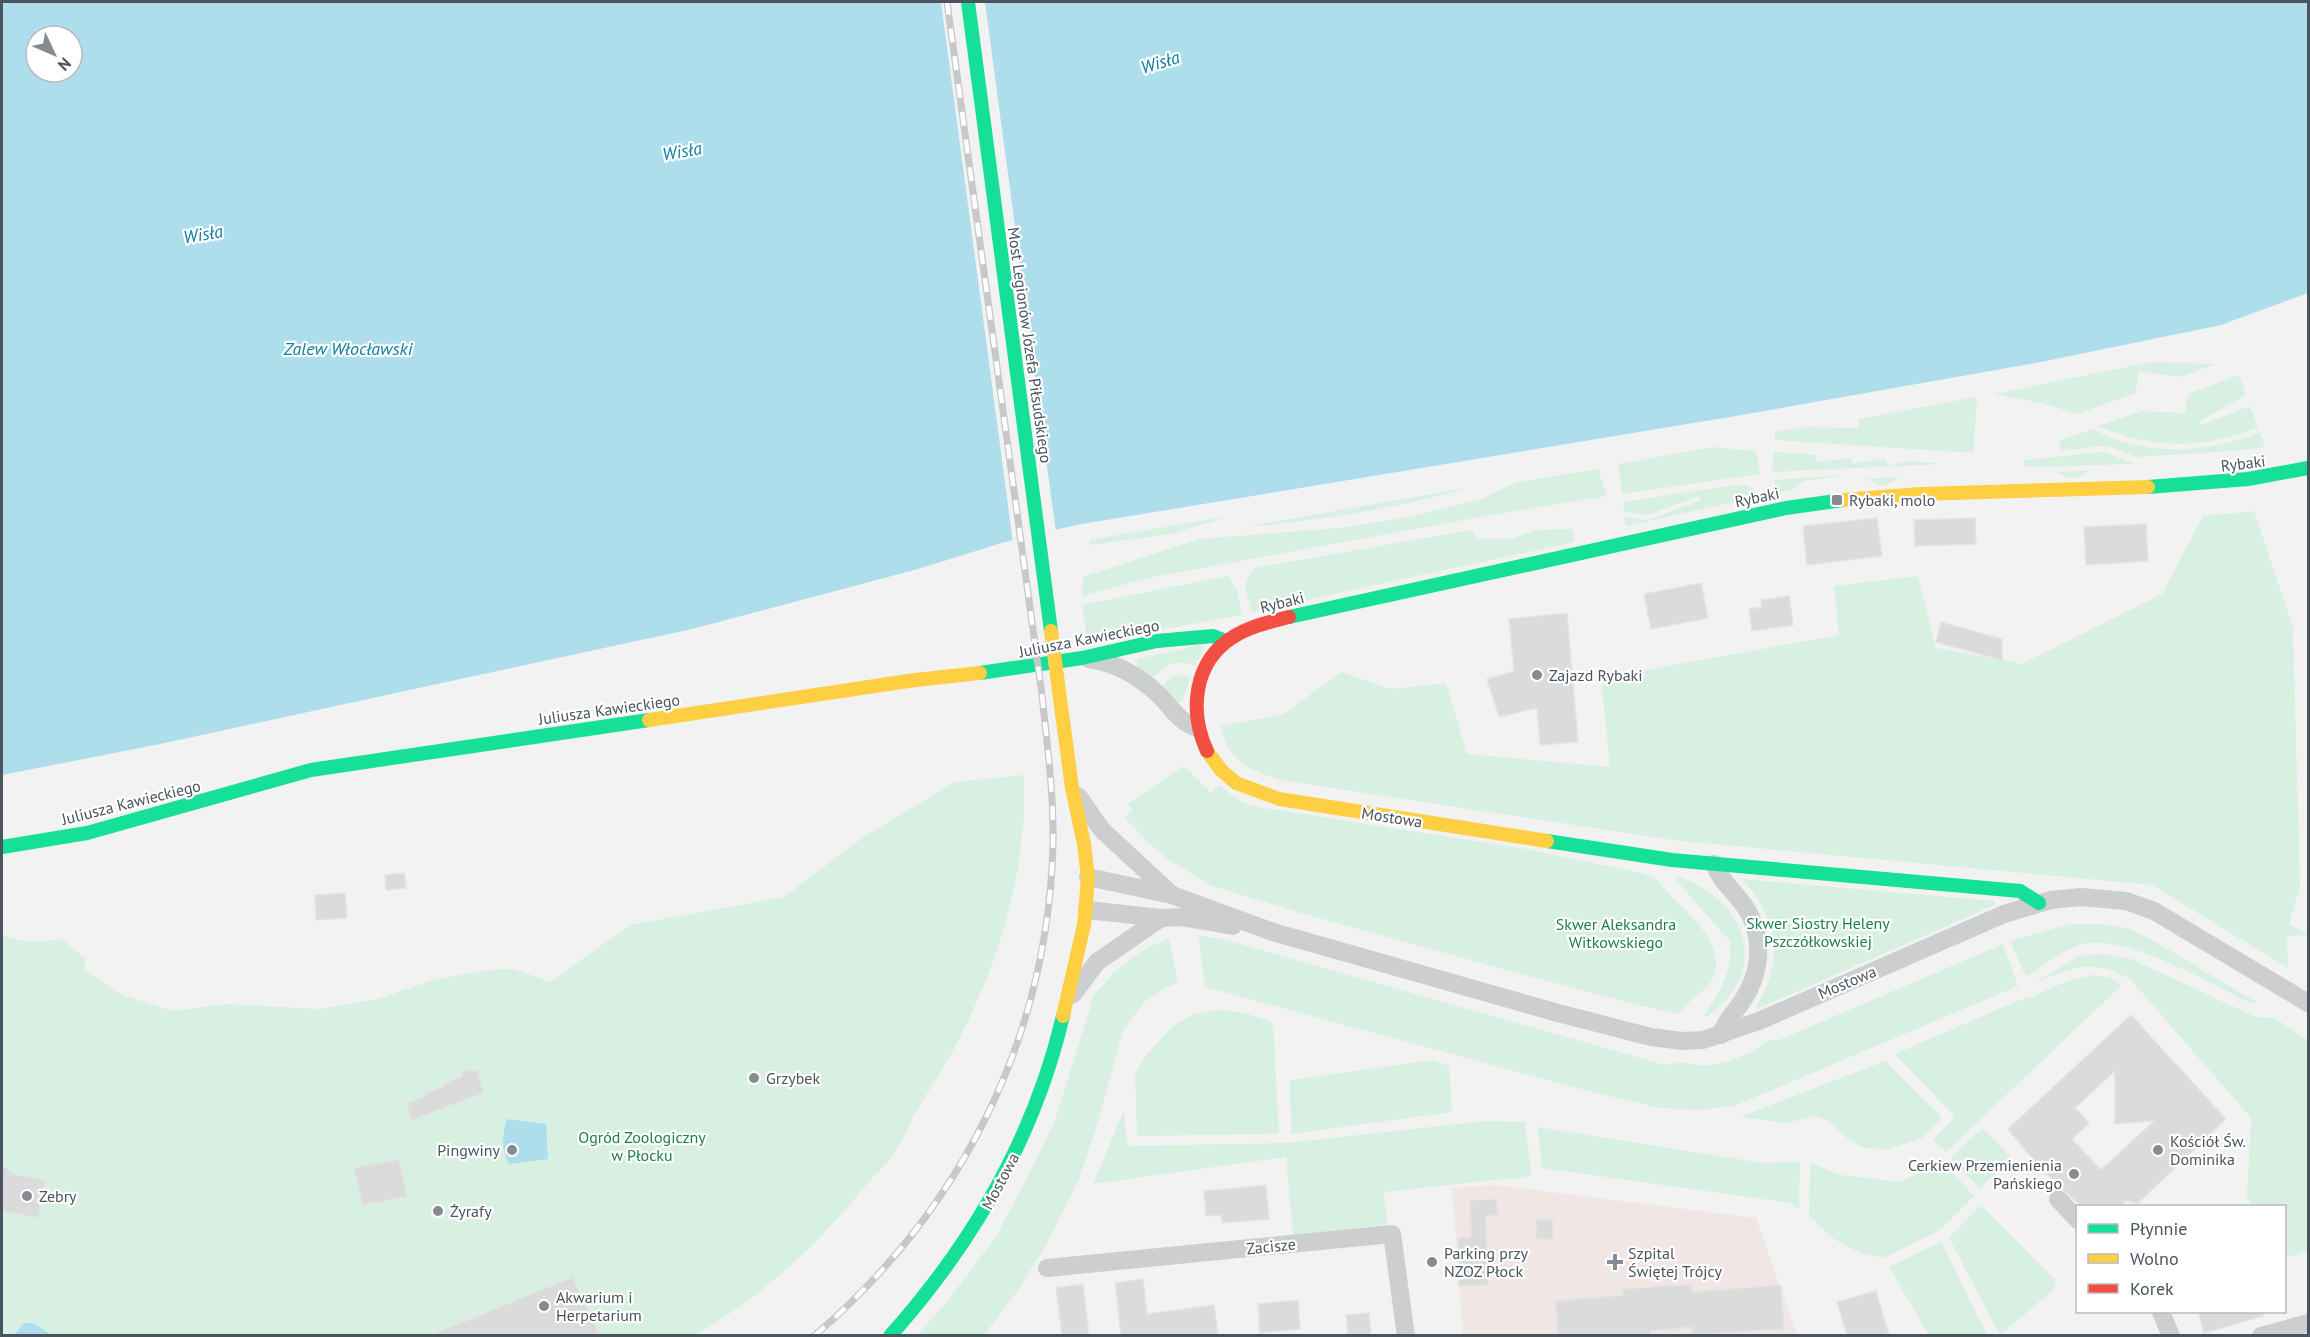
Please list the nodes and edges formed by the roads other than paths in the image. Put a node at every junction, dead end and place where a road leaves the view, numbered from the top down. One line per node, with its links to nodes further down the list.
1 (968, 2): 5 (street, Most Legionów Józefa Piłsudskiego)
2 (2308, 468): 3 (street, Rybaki)
3 (1226, 641): 4 (street, Juliusza Kawieckiego); 6 (street, Mostowa)
4 (1082, 658): 6 (street); 8 (street, Juliusza Kawieckiego)
5 (1061, 693): 7 (street, Mostowa)
6 (1197, 728): 9 (street, Mostowa)
7 (1072, 788): 10 (street, Mostowa); 11 (street, Mostowa)
8 (2, 847)
9 (1714, 864): 12 (street, Mostowa); 18 (street)
10 (1088, 877): 11 (street, Mostowa); 13 (street, Mostowa)
11 (1172, 895): 15 (street, Mostowa)
12 (2039, 903): 17 (street, Mostowa); 18 (street, Mostowa)
13 (1087, 910): 14 (street, Mostowa); 16 (street, Mostowa)
14 (1161, 918): 15 (street, Mostowa); 16 (street, Mostowa)
15 (1273, 932): 18 (street, Mostowa)
16 (1068, 1003): 24 (street, Mostowa)
17 (2308, 1003)
18 (1721, 1035)
19 (2058, 1199): 20 (street)
20 (2076, 1218)
21 (1047, 1268): 25 (street, Zacisze)
22 (2162, 1313): 26 (street)
23 (2308, 1323): 27 (street)
24 (890, 1335)
25 (1406, 1335)
26 (2171, 1335)
27 (2261, 1335)

